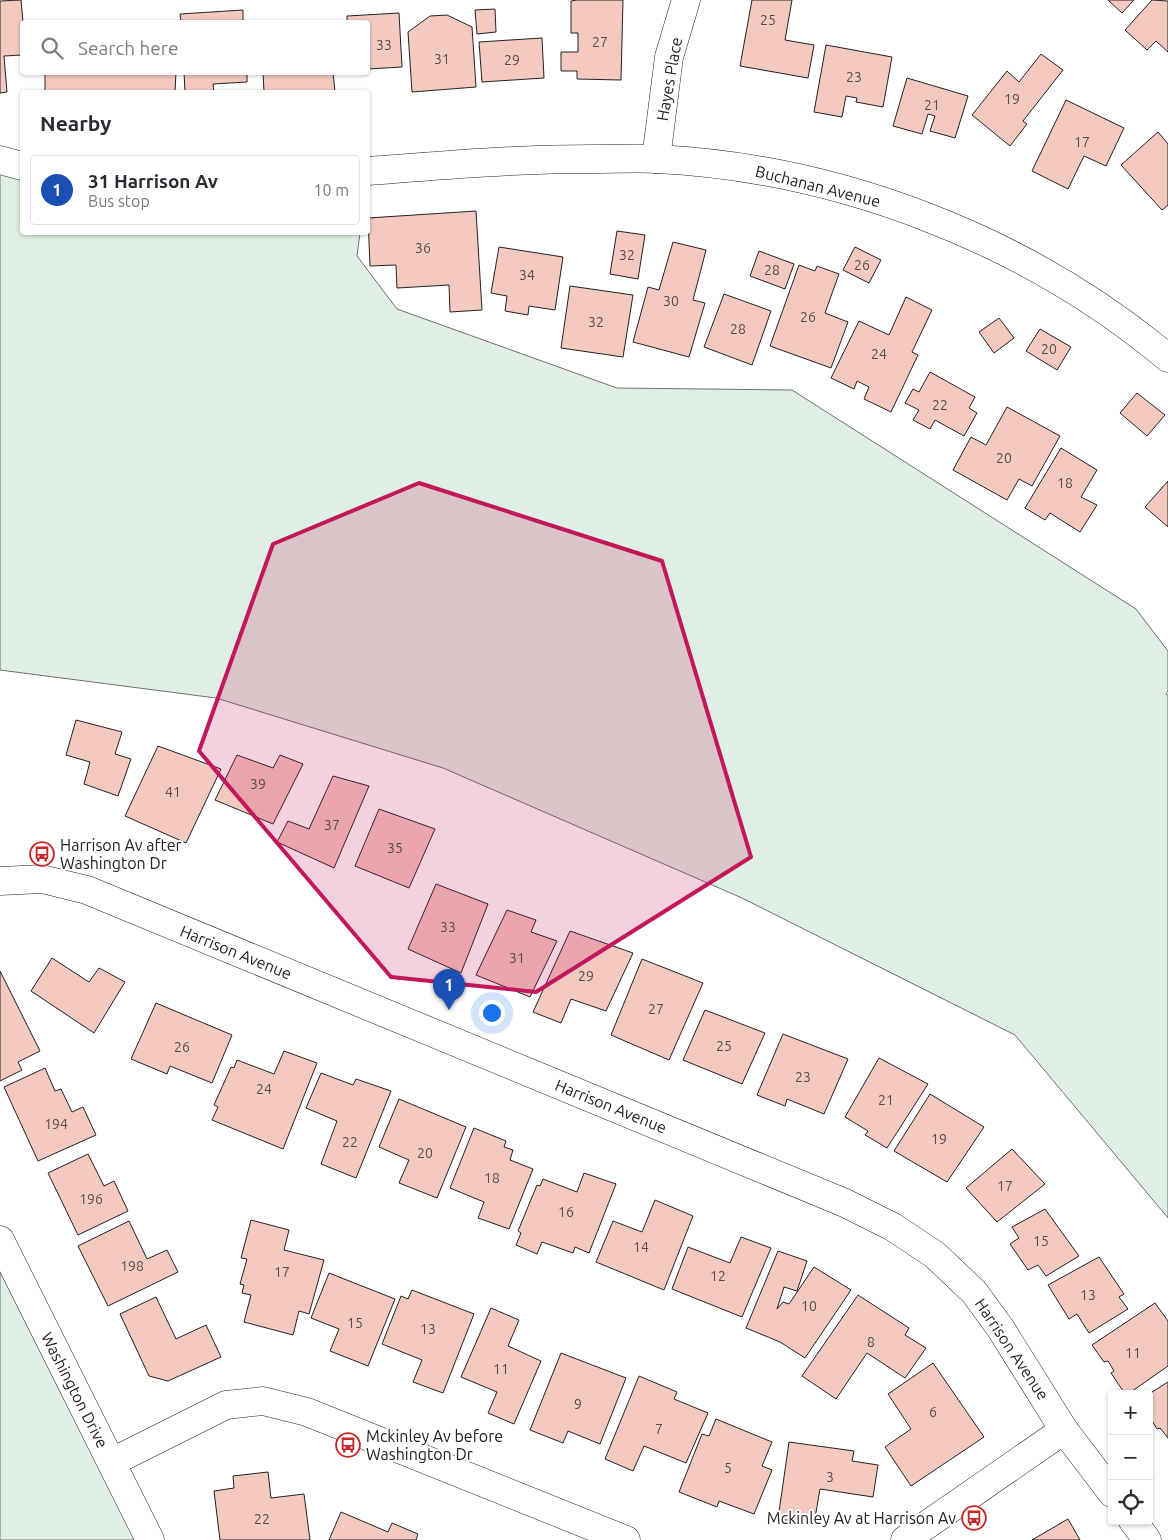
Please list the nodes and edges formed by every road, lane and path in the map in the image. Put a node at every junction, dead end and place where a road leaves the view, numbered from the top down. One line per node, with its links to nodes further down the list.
1 (686, 0): 2 (street, Hayes Place)
2 (656, 159): 5 (street, Buchanan Avenue); 6 (street, Buchanan Avenue)
3 (0, 160): 4 (street)
4 (20, 165)
5 (370, 171)
6 (1168, 358)
7 (0, 881): 9 (street, Harrison Avenue)
8 (0, 1240): 10 (street, Washington Drive)
9 (1064, 1430): 11 (street, Harrison Avenue); 15 (street)
10 (112, 1462): 13 (street, Washington Drive); 14 (street)
11 (1108, 1488)
12 (1136, 1525): 16 (street)
13 (150, 1540)
14 (626, 1540)
15 (905, 1540)
16 (1147, 1540)

